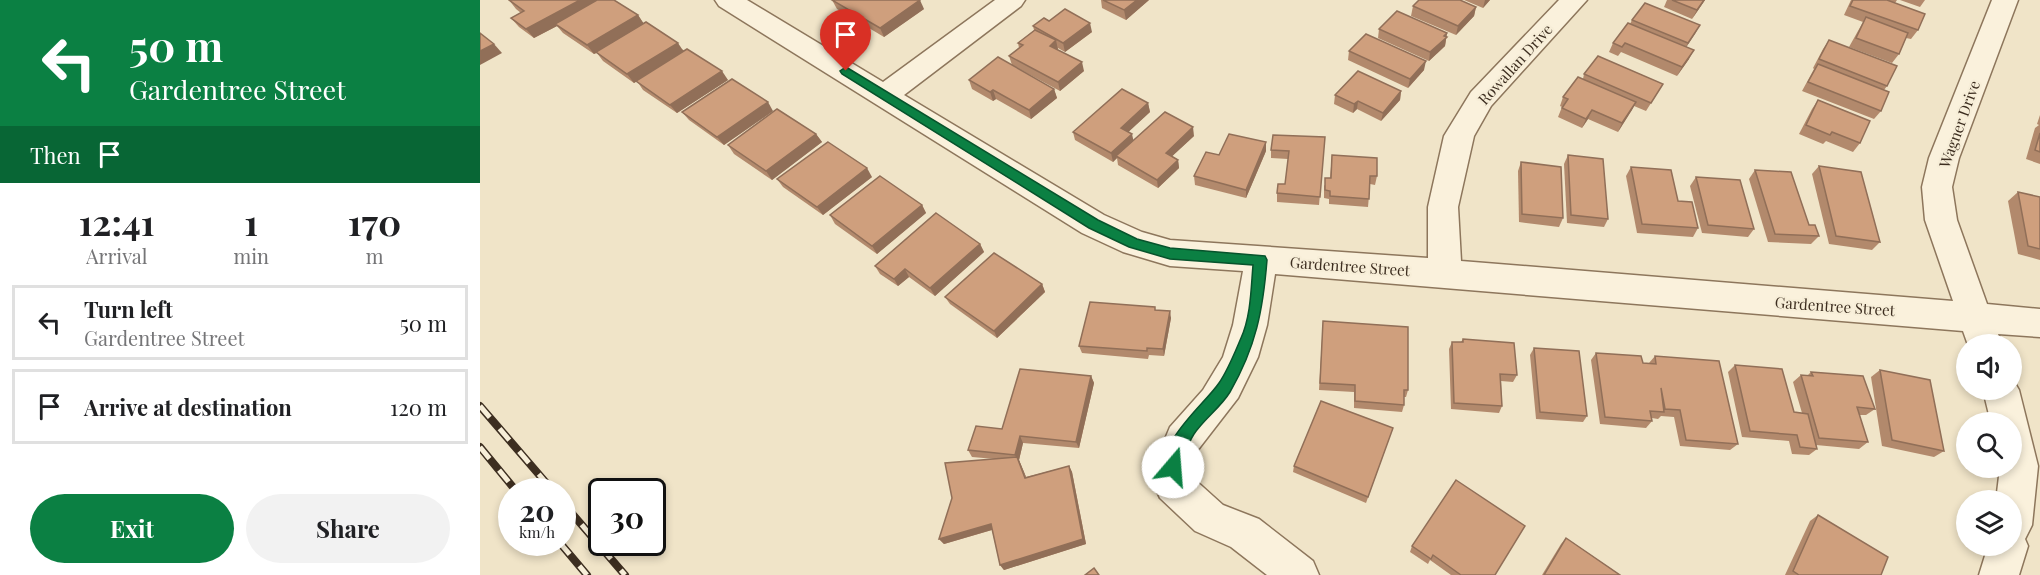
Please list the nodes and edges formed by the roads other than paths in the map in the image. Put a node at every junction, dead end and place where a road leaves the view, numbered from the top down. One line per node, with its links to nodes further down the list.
1 (728, 0): 5 (street, Gardentree Street)
2 (1012, 0): 5 (street)
3 (1574, 0): 7 (street, Rowallan Drive)
4 (2005, 0): 9 (street, Wagner Drive)
5 (885, 95): 6 (street, Gardentree Street)
6 (1260, 260): 7 (street, Gardentree Street); 11 (street)
7 (1445, 273): 9 (street, Gardentree Street)
8 (2040, 323): 9 (street, Gardentree Street)
9 (1981, 331)
10 (2005, 556): 12 (street)
11 (1299, 575)
12 (1999, 575)

